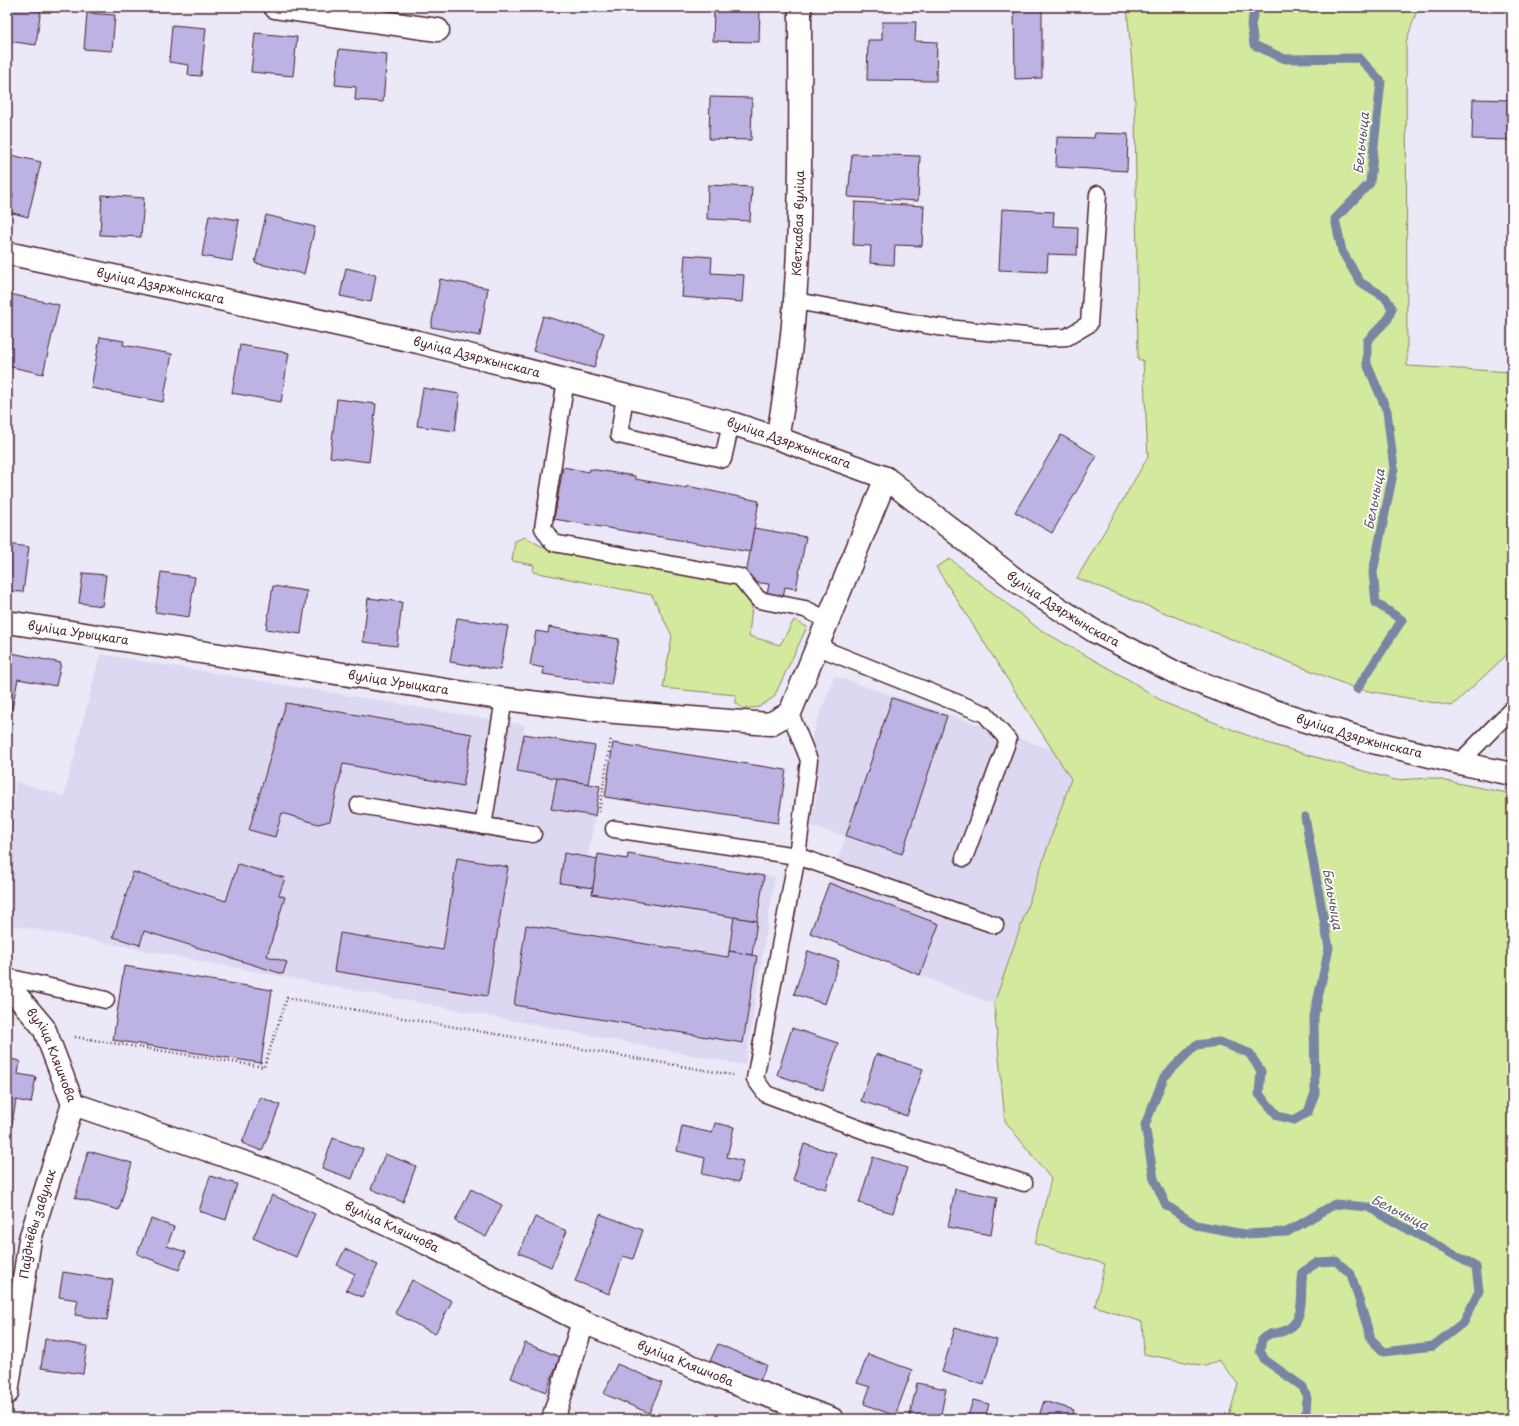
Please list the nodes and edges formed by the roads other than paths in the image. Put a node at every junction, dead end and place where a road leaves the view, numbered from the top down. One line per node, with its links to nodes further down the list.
1 (275, 7): 3 (street)
2 (800, 7): 6 (street, Кветкавая вуліца)
3 (438, 30)
4 (1098, 194): 6 (lane)
5 (7, 253): 7 (street, вуліца Дзяржынскага)
6 (796, 301): 10 (street, Кветкавая вуліца)
7 (566, 380): 8 (street, вуліца Дзяржынскага); 12 (lane)
8 (625, 396): 9 (street, вуліца Дзяржынскага); 9 (lane)
9 (731, 423): 10 (street, вуліца Дзяржынскага)
10 (777, 438): 11 (street, вуліца Дзяржынскага)
11 (886, 478): 12 (street); 18 (street, вуліца Дзяржынскага)
12 (828, 620): 14 (street)
13 (7, 622): 15 (street, вуліца Урыцкага)
14 (818, 647): 17 (street); 25 (lane)
15 (504, 700): 17 (street, вуліца Урыцкага); 21 (lane)
16 (1512, 709): 18 (lane)
17 (790, 713): 24 (lane)
18 (1459, 763): 19 (street, вуліца Дзяржынскага)
19 (1512, 774)
20 (359, 806): 21 (lane)
21 (483, 826): 23 (lane)
22 (614, 829): 24 (lane)
23 (534, 834)
24 (797, 856): 26 (lane); 31 (lane)
25 (964, 858)
26 (995, 925)
27 (7, 977): 29 (lane)
28 (7, 984): 30 (street, вуліца Кляшчова)
29 (106, 1000)
30 (73, 1104): 32 (street, вуліца Кляшчова); 33 (street, Паўднёвы завулак)
31 (1024, 1183)
32 (583, 1322): 34 (street); 35 (street, вуліца Кляшчова)
33 (7, 1393)
34 (553, 1419)
35 (832, 1419)

